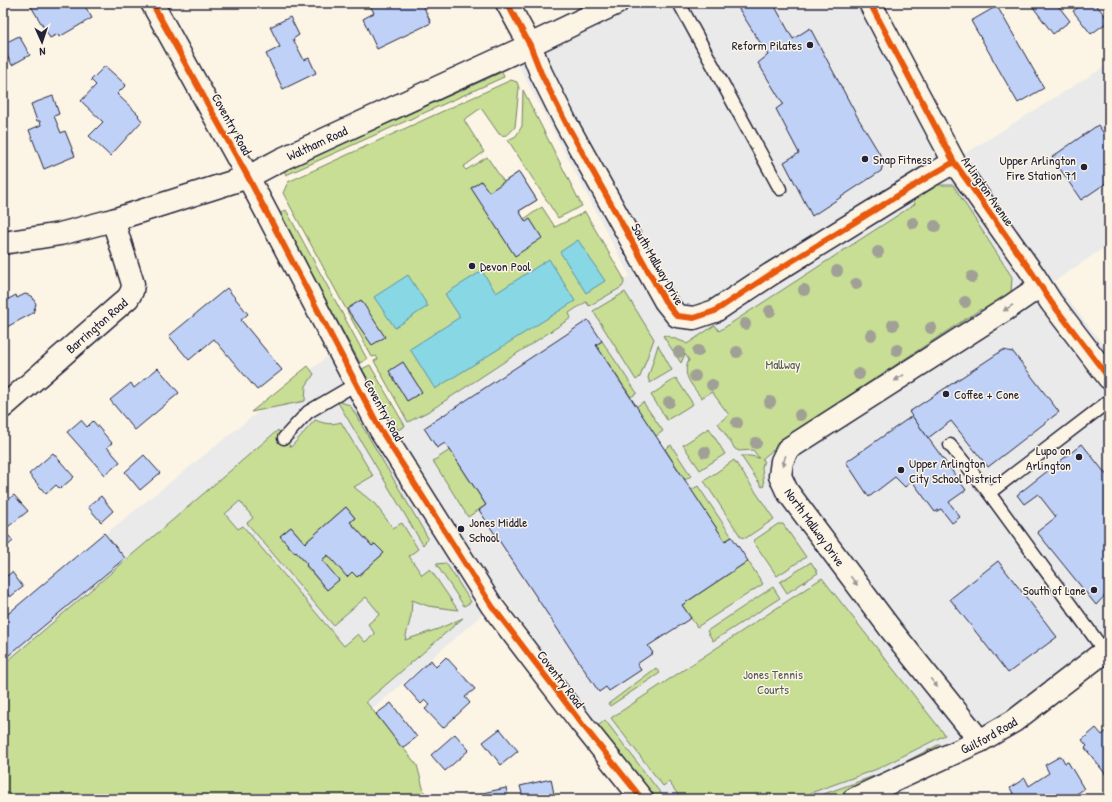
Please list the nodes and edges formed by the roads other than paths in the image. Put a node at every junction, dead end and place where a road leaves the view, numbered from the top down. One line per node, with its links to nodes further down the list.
1 (152, 3): 8 (street, Coventry Road)
2 (506, 3): 6 (street)
3 (617, 3): 6 (street, Waltham Road)
4 (680, 3): 9 (lane)
5 (870, 3): 7 (street, Arlington Avenue)
6 (530, 45): 7 (street, South Mallway Drive); 8 (street, Waltham Road)
7 (954, 162): 12 (street, Arlington Avenue)
8 (248, 177): 10 (street, Waltham Road); 14 (street, Coventry Road)
9 (780, 190)
10 (113, 220): 11 (street, Waltham Road); 16 (street, Barrington Road)
11 (3, 243)
12 (1040, 286): 13 (street, Arlington Avenue); 21 (street, North Mallway Drive, one-way to 21)
13 (1109, 378)
14 (356, 384): 17 (lane); 22 (street, Coventry Road)
15 (1109, 401): 19 (lane)
16 (3, 407)
17 (284, 438)
18 (950, 445): 19 (lane)
19 (989, 493): 20 (lane)
20 (1107, 650): 21 (street, Guilford Road)
21 (980, 741): 23 (street, Guilford Road)
22 (642, 799)
23 (854, 799)

